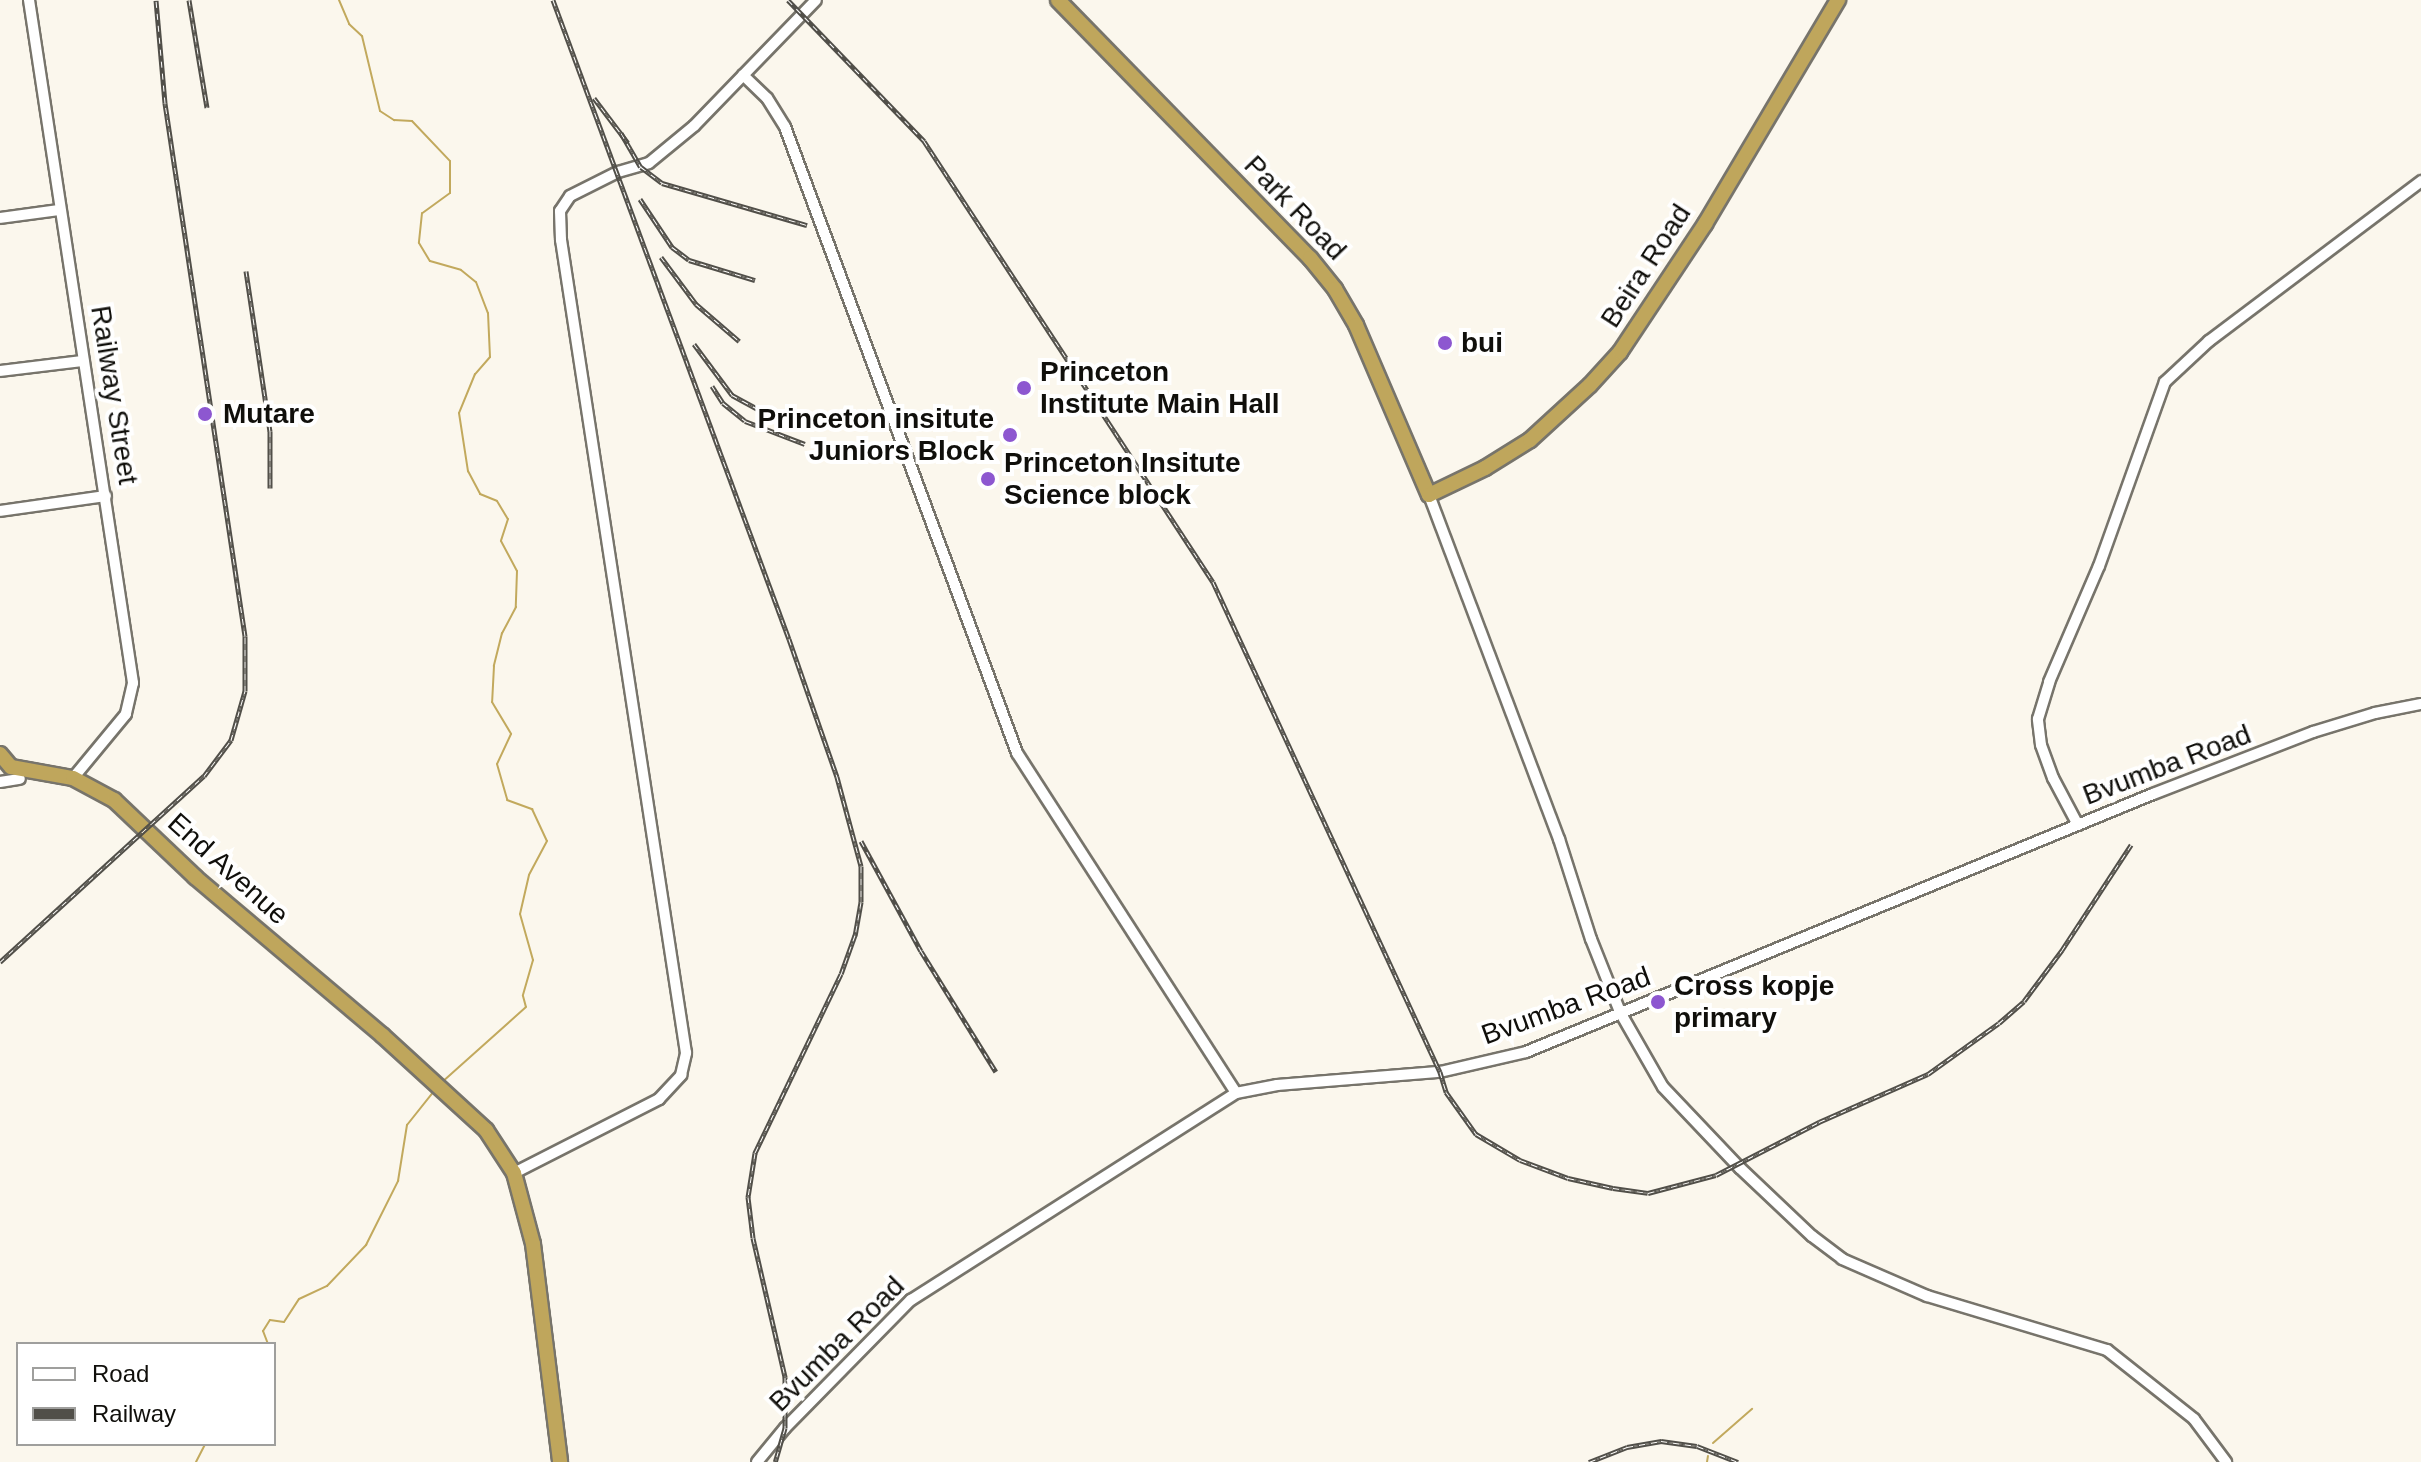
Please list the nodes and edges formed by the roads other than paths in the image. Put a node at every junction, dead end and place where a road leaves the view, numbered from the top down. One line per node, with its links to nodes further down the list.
1 (29, 0): 7 (street, Railway Street)
2 (816, 0): 5 (street)
3 (1058, 0): 11 (highway, Park Road)
4 (1838, 0): 11 (highway, Beira Road)
5 (743, 75): 22 (street); 23 (street)
6 (2421, 181): 19 (street)
7 (59, 210): 8 (street); 9 (street, Railway Street)
8 (0, 218)
9 (83, 361): 10 (street); 12 (street, Railway Street)
10 (0, 371)
11 (1429, 495): 20 (street)
12 (106, 496): 13 (street); 16 (street, Railway Street)
13 (0, 511)
14 (2421, 704): 19 (street, Bvumba Road)
15 (1, 764): 16 (highway, End Avenue); 17 (highway, End Avenue)
16 (73, 778): 21 (highway, End Avenue)
17 (20, 779): 18 (street, End Avenue); 21 (highway, End Avenue)
18 (0, 782)
19 (2078, 825): 20 (street, Bvumba Road)
20 (1620, 1012): 22 (street, Bvumba Road); 26 (street)
21 (405, 1058): 23 (highway, End Avenue)
22 (1236, 1093): 25 (street, Bvumba Road)
23 (514, 1173): 24 (highway, End Avenue)
24 (560, 1462)
25 (757, 1462)
26 (2226, 1462)

